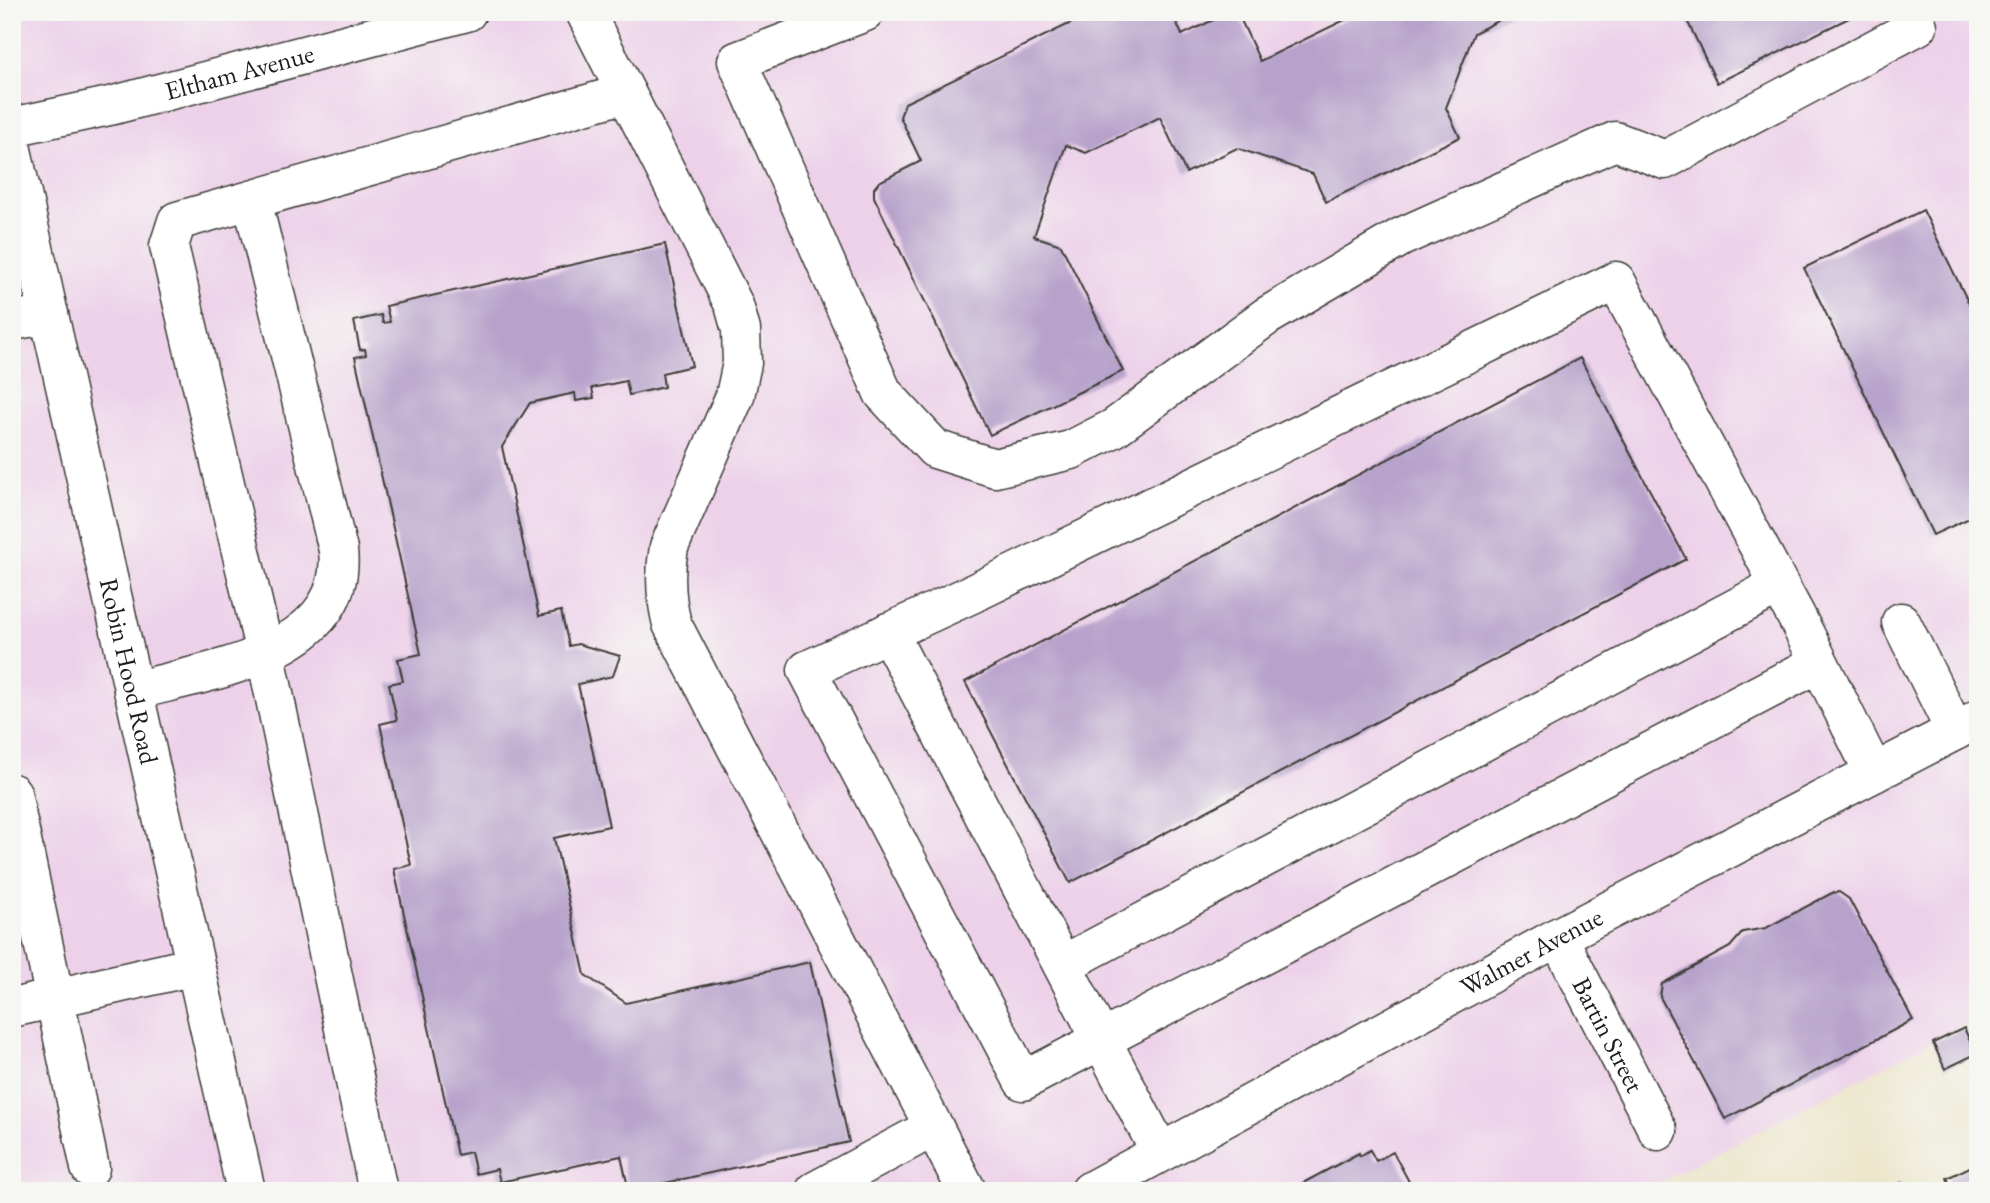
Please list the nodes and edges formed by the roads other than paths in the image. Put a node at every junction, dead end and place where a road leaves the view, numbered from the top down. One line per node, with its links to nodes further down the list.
1 (467, 12): 6 (street, Eltham Avenue)
2 (585, 12): 5 (street)
3 (865, 12): 4 (street)
4 (1924, 17)
5 (626, 93): 8 (street); 26 (street)
6 (12, 127)
7 (12, 150): 9 (street, Robin Hood Road)
8 (252, 200): 14 (street); 14 (street)
9 (49, 314): 10 (street); 16 (street, Robin Hood Road)
10 (12, 321)
11 (1779, 585): 13 (street); 15 (street); 21 (street)
12 (1901, 622): 17 (street)
13 (888, 632): 21 (street); 25 (street)
14 (266, 655): 16 (street); 31 (street)
15 (1819, 663): 18 (street); 25 (street)
16 (133, 691): 22 (street, Robin Hood Road)
17 (1966, 725): 18 (street, Walmer Avenue)
18 (1874, 773): 20 (street, Walmer Avenue)
19 (12, 793): 23 (street)
20 (1559, 937): 27 (street, Bartin Street); 28 (street, Walmer Avenue)
21 (1064, 964): 25 (street)
22 (195, 966): 23 (street); 30 (street, Robin Hood Road)
23 (56, 998): 24 (street); 29 (street)
24 (12, 1008)
25 (1103, 1039): 28 (street)
26 (934, 1127): 32 (street); 33 (street)
27 (1658, 1131)
28 (1160, 1152): 34 (street, Walmer Avenue)
29 (90, 1168)
30 (246, 1191)
31 (378, 1191)
32 (815, 1191)
33 (967, 1191)
34 (1090, 1191)

